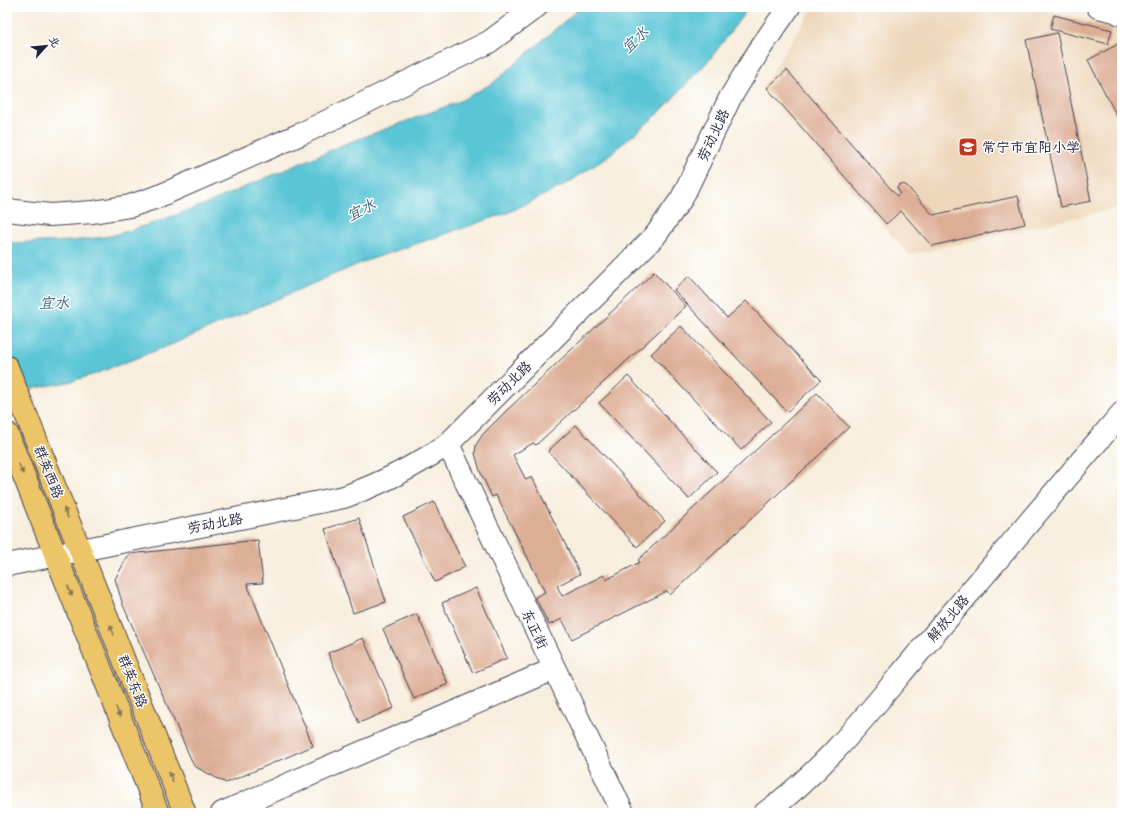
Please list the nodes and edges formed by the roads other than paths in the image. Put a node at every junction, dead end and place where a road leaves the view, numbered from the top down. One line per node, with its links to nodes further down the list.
1 (536, 7): 5 (street)
2 (789, 7): 9 (street, 劳动北路)
3 (1098, 7): 4 (street)
4 (1122, 15)
5 (7, 210)
6 (7, 367): 10 (main road, 群英西路, one-way to 6)
7 (1122, 413): 18 (street, 解放北路)
8 (7, 433): 11 (main road, 群英西路, one-way to 11)
9 (448, 444): 10 (street, 劳动北路); 13 (street, 东正街)
10 (80, 550): 11 (street, 劳动北路); 15 (main road, 群英东路, one-way to 10)
11 (56, 555): 12 (street, 劳动北路); 14 (main road, 群英东路, one-way to 14)
12 (7, 565)
13 (554, 669): 16 (street); 17 (street, 东正街)
14 (158, 813)
15 (185, 813)
16 (222, 813)
17 (623, 813)
18 (765, 813)

